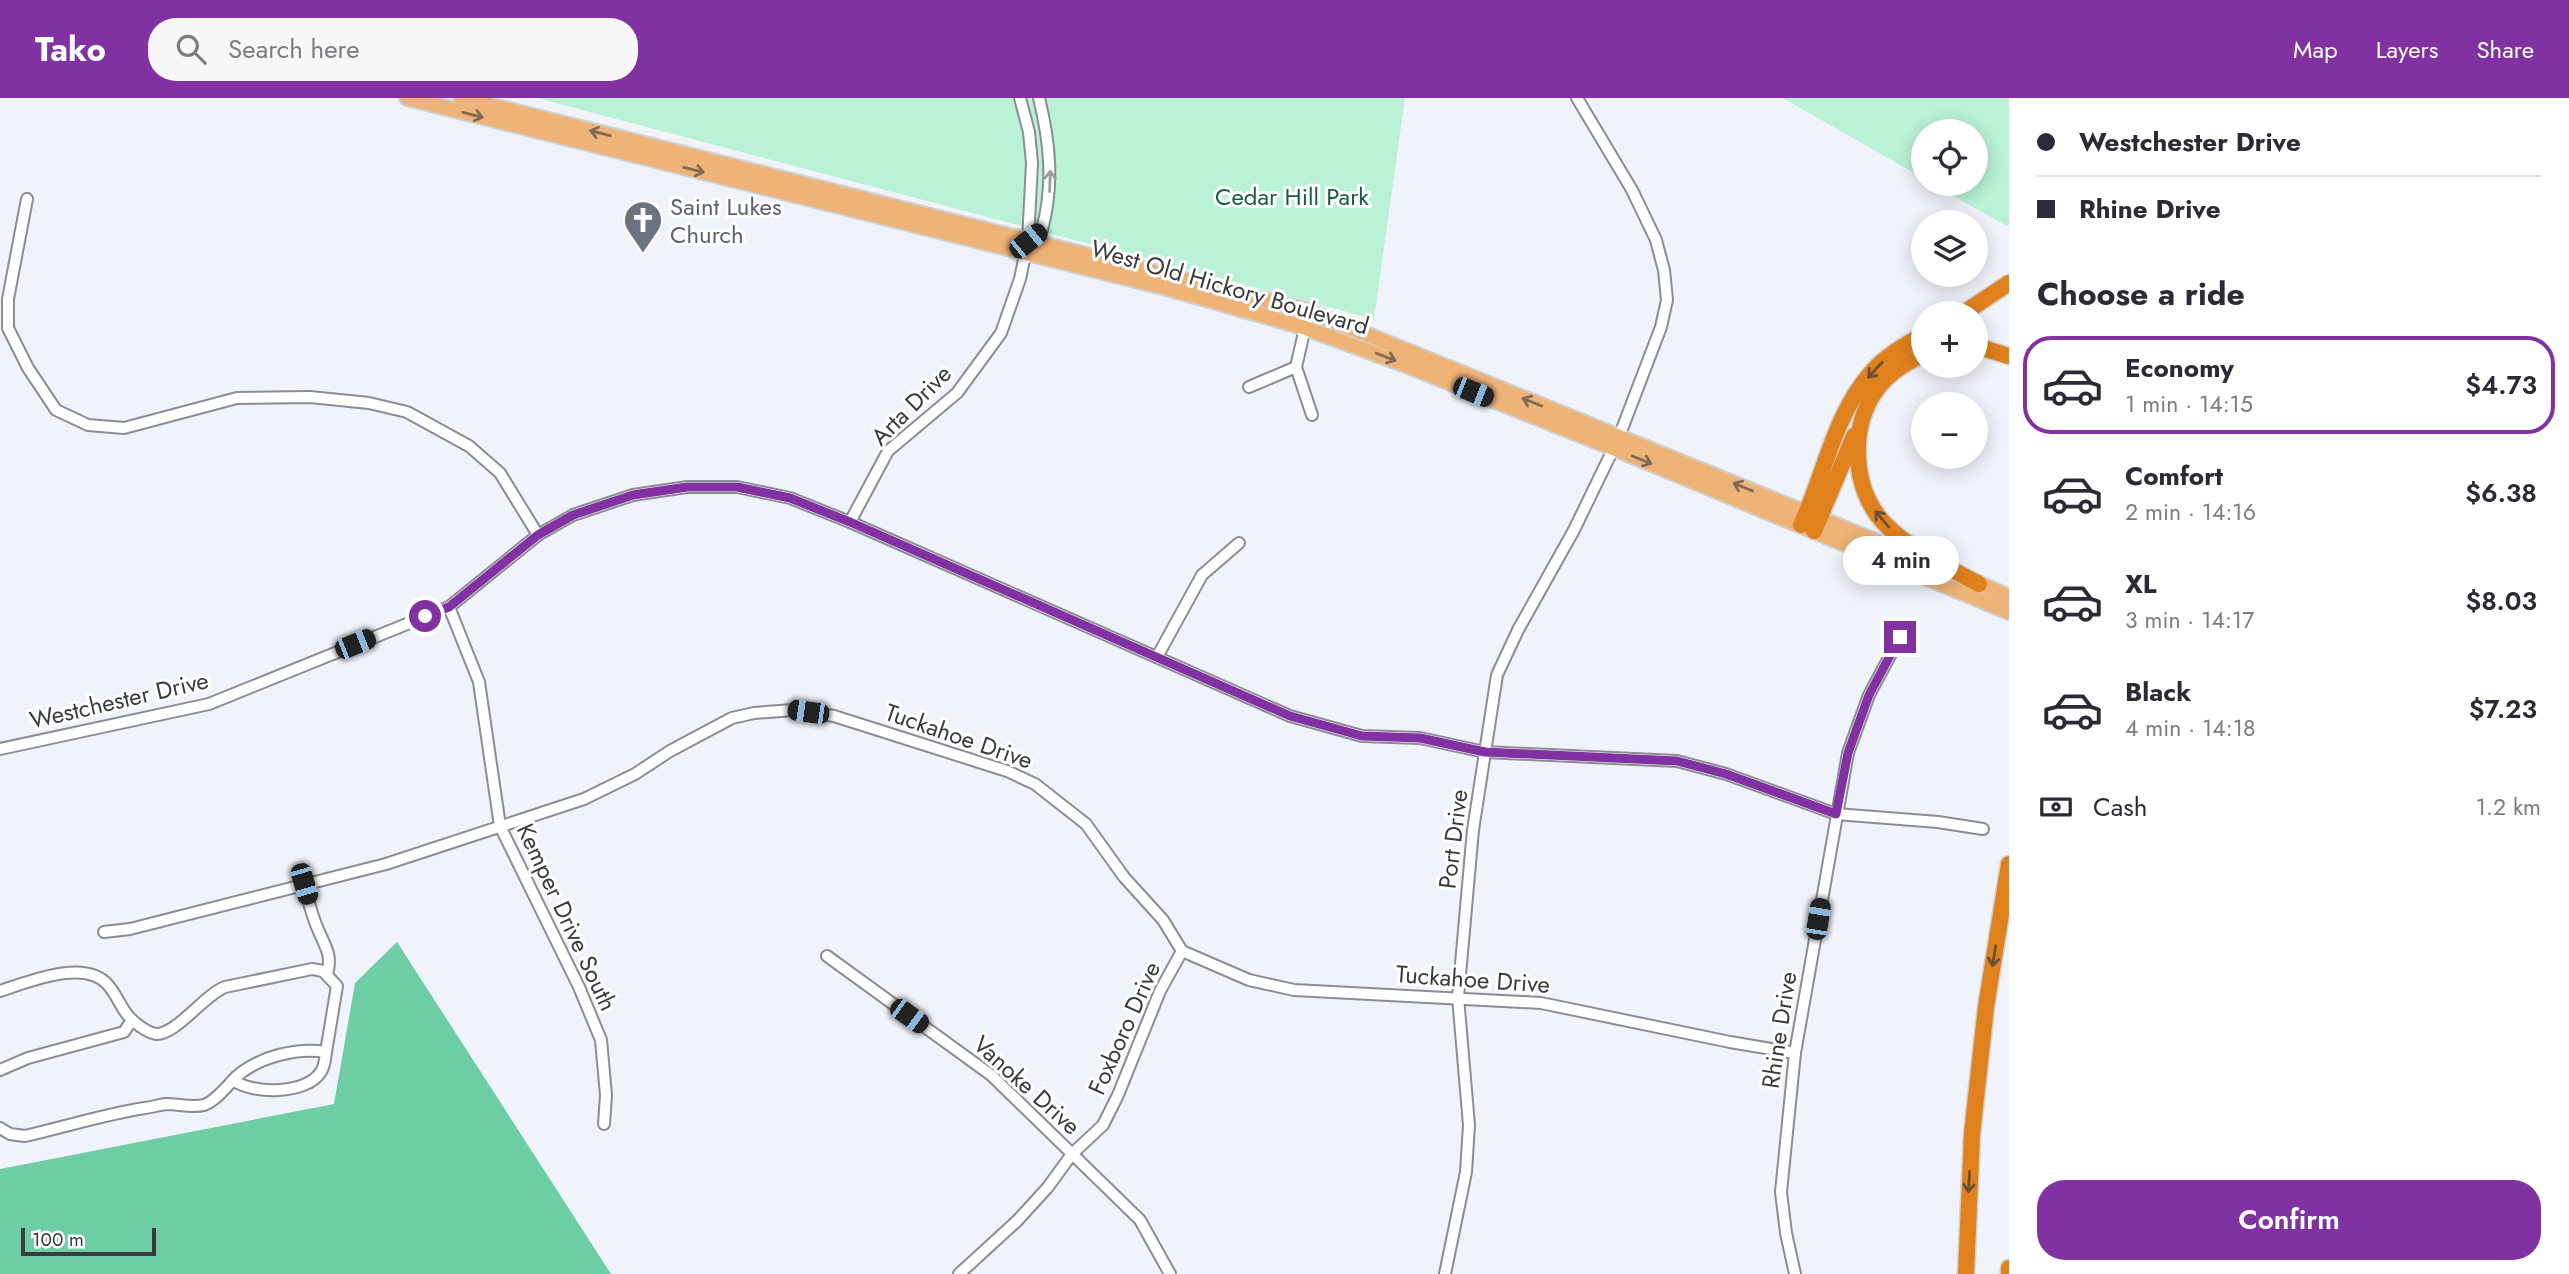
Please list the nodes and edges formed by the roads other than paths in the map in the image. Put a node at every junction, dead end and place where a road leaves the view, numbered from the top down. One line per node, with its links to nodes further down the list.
1 (407, 98): 7 (main road, West Old Hickory Boulevard, one-way to 7)
2 (461, 98): 7 (main road, West Old Hickory Boulevard, one-way to 2)
3 (1020, 98): 7 (street)
4 (1039, 98): 7 (street, one-way to 4)
5 (1577, 98): 20 (street, Port Drive)
6 (27, 199): 23 (street)
7 (1027, 247): 10 (main road, West Old Hickory Boulevard); 11 (main road, West Old Hickory Boulevard); 22 (street, Arta Drive)
8 (2009, 283): 9 (highway)
9 (1982, 301)
10 (1309, 311): 11 (street); 20 (main road, West Old Hickory Boulevard, one-way to 10)
11 (1303, 327): 16 (street); 20 (main road, West Old Hickory Boulevard, one-way to 20)
12 (1911, 343): 21 (highway, one-way to 21)
13 (1988, 348): 14 (highway)
14 (2009, 356)
15 (1911, 362): 18 (highway)
16 (1296, 367): 17 (street); 19 (street)
17 (1248, 387)
18 (1867, 407): 21 (highway); 25 (highway, one-way to 18)
19 (1312, 415)
20 (1616, 443): 21 (main road, West Old Hickory Boulevard); 31 (street, Port Drive)
21 (1810, 521): 25 (main road, West Old Hickory Boulevard); 26 (main road, West Old Hickory Boulevard)
22 (850, 522): 23 (street, Westchester Drive); 29 (street, Westchester Drive)
23 (538, 535): 27 (street, Westchester Drive)
24 (1239, 543): 29 (street)
25 (1979, 584): 26 (main road, West Old Hickory Boulevard)
26 (2007, 604)
27 (449, 607): 30 (street, Westchester Drive); 33 (street, Kemper Drive South)
28 (1900, 637): 32 (street, Rhine Drive)
29 (1157, 657): 31 (street, Westchester Drive)
30 (0, 749)
31 (1485, 752): 32 (street, Westchester Drive); 42 (street, Port Drive)
32 (1836, 814): 34 (street, Westchester Drive); 45 (street, Rhine Drive)
33 (500, 826): 36 (street, Tuckahoe Drive); 38 (street, Tuckahoe Drive); 48 (street, Kemper Drive South)
34 (1983, 829)
35 (2009, 864): 56 (highway, one-way to 56)
36 (304, 884): 37 (street, Tuckahoe Drive); 40 (street)
37 (104, 932)
38 (1182, 951): 42 (street, Tuckahoe Drive); 50 (street, Foxboro Drive)
39 (827, 956): 50 (street, Vanoke Drive)
40 (327, 974): 43 (street); 44 (street)
41 (0, 991): 43 (street)
42 (1458, 997): 45 (street, Tuckahoe Drive); 54 (street, Port Drive)
43 (132, 1020): 46 (street)
44 (326, 1052): 47 (street); 47 (street)
45 (1795, 1053): 55 (street, Rhine Drive)
46 (0, 1070)
47 (233, 1080): 49 (street)
48 (604, 1124)
49 (0, 1128)
50 (1072, 1154): 52 (street, Foxboro Drive); 53 (street, Vanoke Drive)
51 (2009, 1268): 57 (highway)
52 (959, 1274)
53 (1170, 1274)
54 (1445, 1274)
55 (1795, 1274)
56 (1966, 1274)
57 (2009, 1274)

